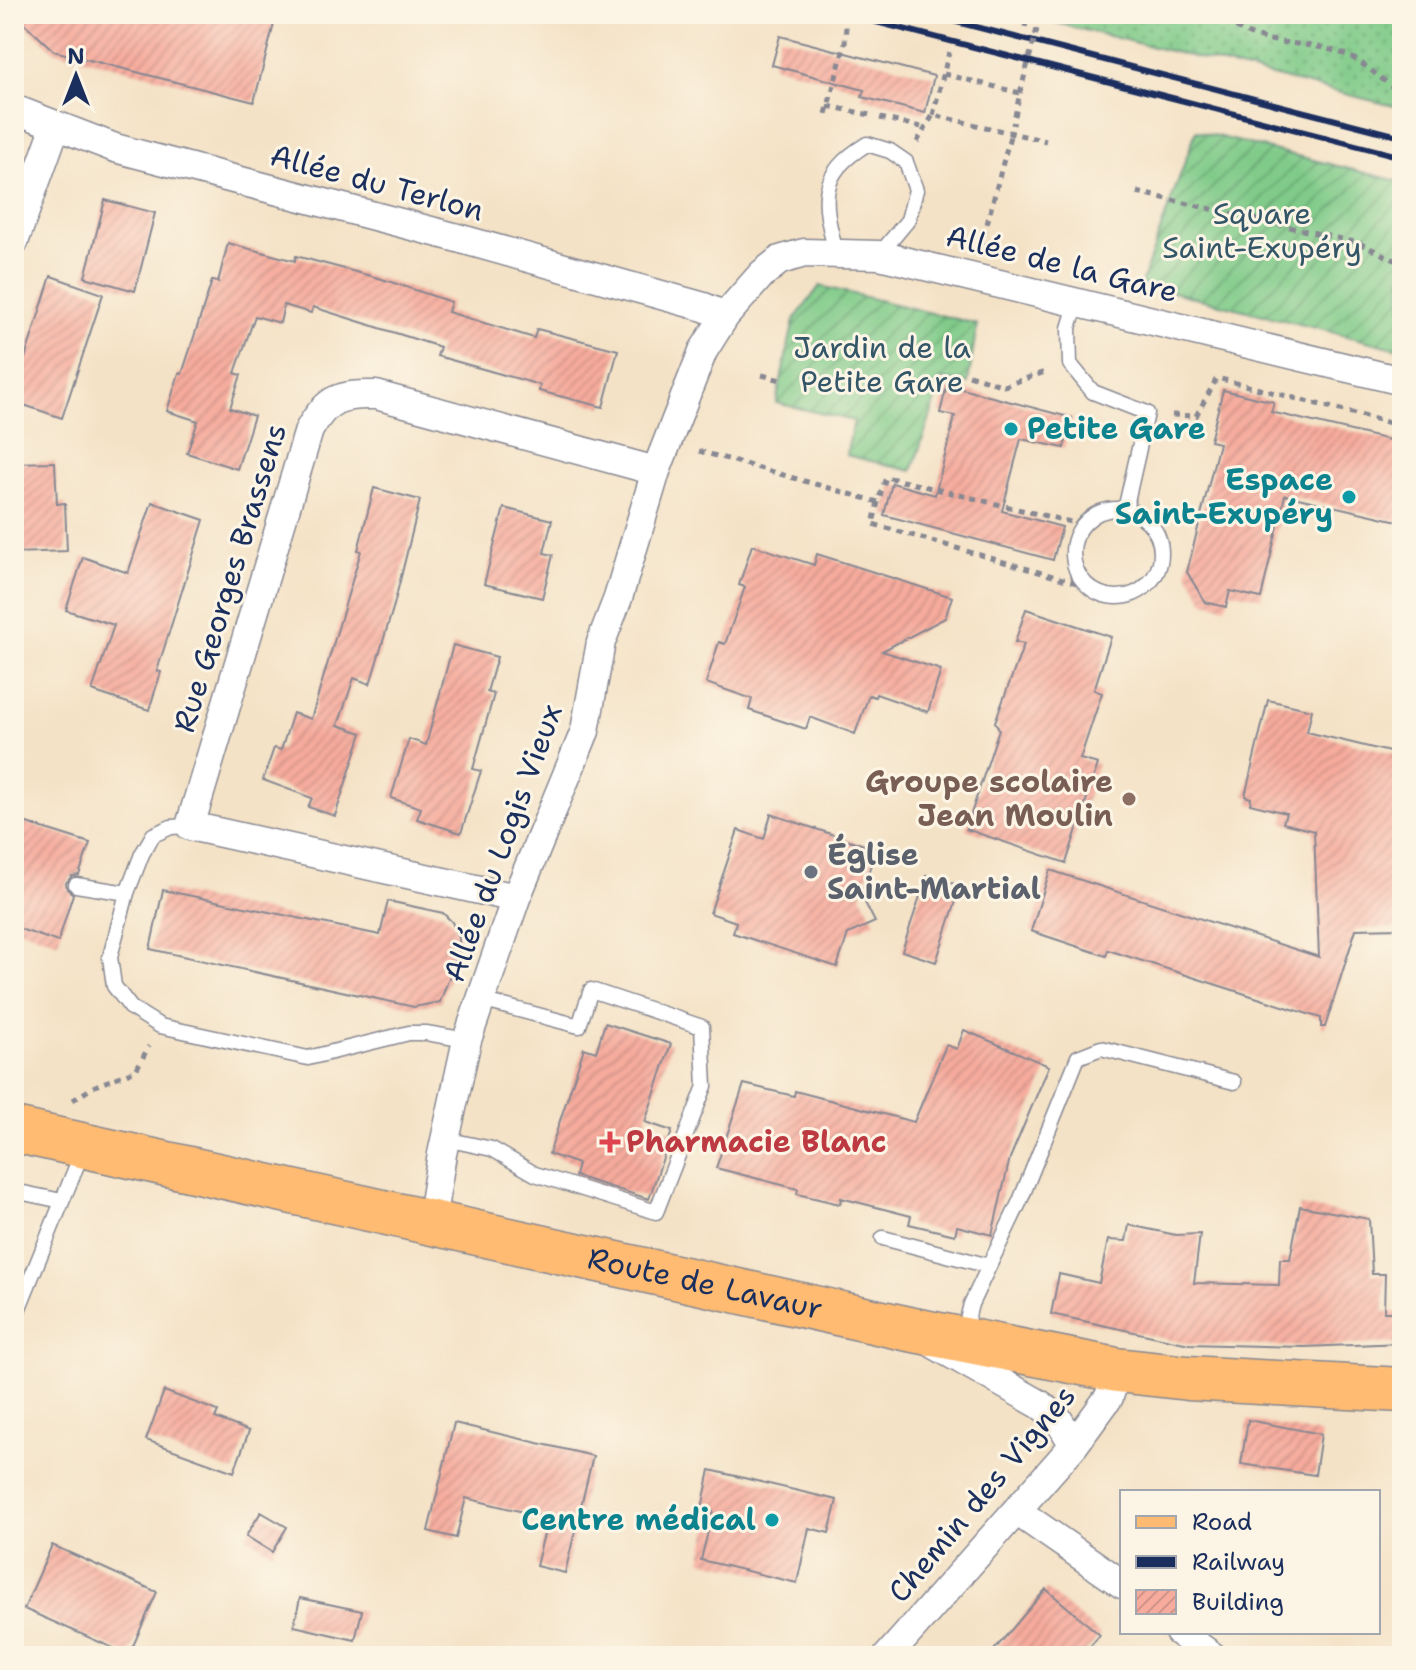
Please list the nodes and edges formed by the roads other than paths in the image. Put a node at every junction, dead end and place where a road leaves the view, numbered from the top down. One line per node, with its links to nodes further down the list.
1 (14, 109): 2 (street, Allée du Terlon)
2 (56, 125): 3 (street); 7 (street, Allée du Terlon)
3 (14, 242)
4 (836, 253): 5 (street, Allée de la Gare); 5 (lane); 7 (street, Allée de la Gare)
5 (879, 255): 6 (street, Allée de la Gare)
6 (1077, 302): 8 (street, Allée de la Gare); 10 (lane)
7 (725, 316): 9 (street, Allée du Logis Vieux)
8 (1402, 381)
9 (656, 471): 11 (street, Rue Georges Brassens); 14 (street, Allée du Logis Vieux)
10 (1125, 510): 10 (lane)
11 (190, 826): 13 (lane); 14 (street)
12 (76, 885): 13 (lane)
13 (127, 893): 16 (lane)
14 (516, 898): 15 (street, Allée du Logis Vieux)
15 (481, 1000): 16 (street, Allée du Logis Vieux); 20 (lane)
16 (467, 1040): 20 (street, Allée du Logis Vieux)
17 (1234, 1082): 25 (lane)
18 (75, 1128): 19 (main road, Route de Lavaur); 22 (lane); 23 (main road, Route de Lavaur)
19 (14, 1130)
20 (445, 1139): 23 (street, Allée du Logis Vieux)
21 (14, 1191): 22 (lane)
22 (62, 1201): 26 (lane)
23 (431, 1221): 27 (main road, Route de Lavaur)
24 (883, 1238): 25 (lane)
25 (989, 1266): 28 (lane)
26 (14, 1320)
27 (909, 1329): 28 (main road, Route de Lavaur); 31 (street)
28 (963, 1338): 29 (main road, Route de Lavaur)
29 (1117, 1370): 30 (main road, Route de Lavaur); 31 (street, Chemin des Vignes)
30 (1402, 1390)
31 (1074, 1445): 32 (street, Chemin des Vignes)
32 (1027, 1517): 33 (street); 35 (street, Chemin des Vignes)
33 (1120, 1583)
34 (1182, 1634): 36 (street)
35 (888, 1656)
36 (1212, 1656)

